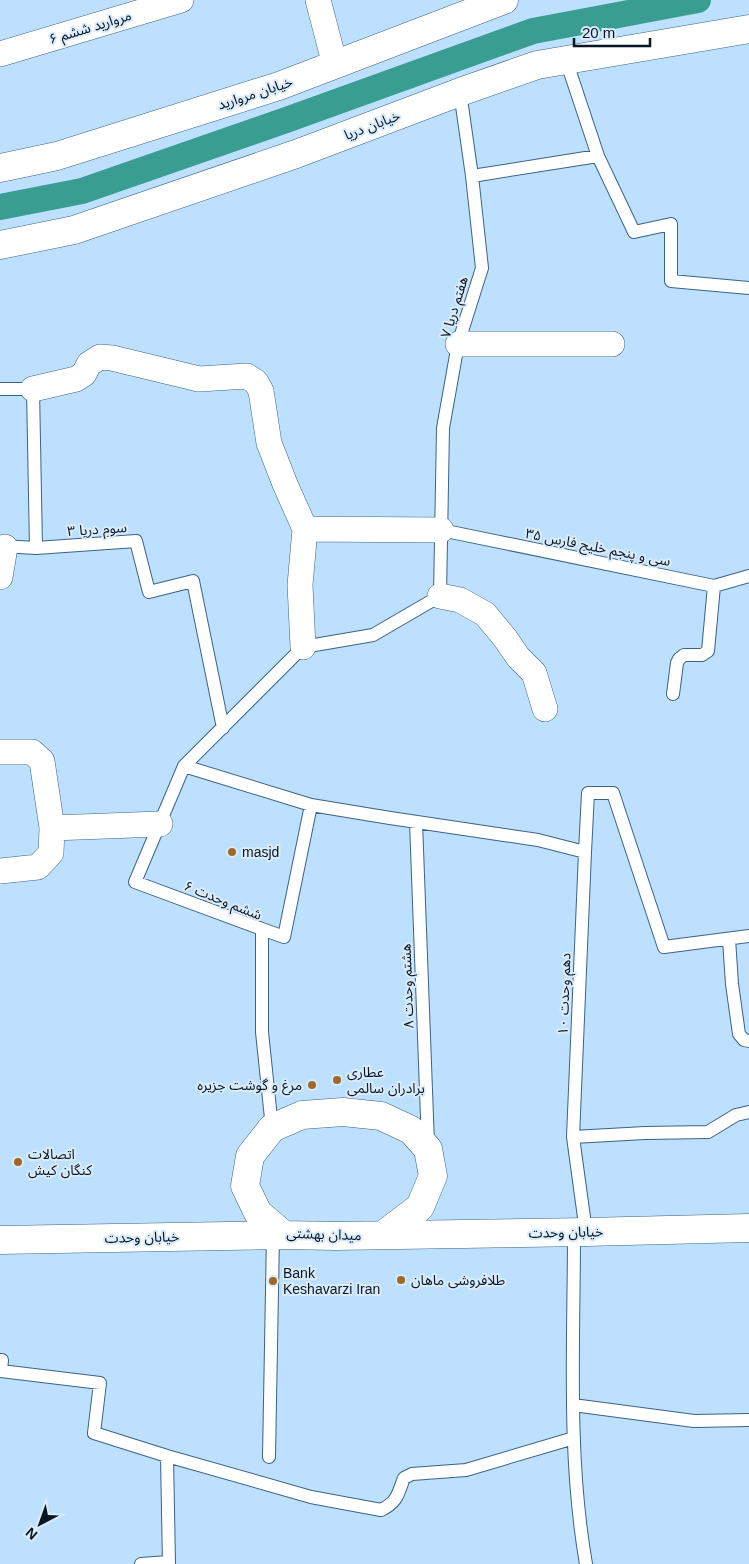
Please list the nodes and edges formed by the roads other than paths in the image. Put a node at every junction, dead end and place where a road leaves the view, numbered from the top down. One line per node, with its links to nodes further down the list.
1 (181, 0): 5 (street, مروارید ششم ۶)
2 (318, 0): 7 (street)
3 (504, 0): 7 (street, خیابان مروارید)
4 (749, 29): 6 (street, خیابان دریا)
5 (0, 54)
6 (566, 60): 8 (street, خیابان دریا); 9 (lane)
7 (335, 65): 10 (street, خیابان مروارید)
8 (460, 92): 11 (lane, هفتم دریا ۷); 12 (street, خیابان دریا)
9 (598, 156): 11 (lane); 13 (lane)
10 (0, 168)
11 (472, 176): 14 (lane, هفتم دریا ۷)
12 (0, 245)
13 (749, 288)
14 (458, 344): 15 (street); 19 (lane, هفتم دریا ۷)
15 (612, 344)
16 (0, 389): 17 (lane)
17 (33, 389): 18 (street); 21 (lane)
18 (305, 529): 19 (street); 26 (street)
19 (441, 530): 24 (lane, سی و پنجم خلیج فارس ۳۵); 25 (lane, هفتم دریا ۷)
20 (2, 546): 21 (lane); 23 (street)
21 (36, 548): 29 (lane, سوم دریا ۳)
22 (749, 576): 24 (lane, سی و پنجم خلیج فارس ۳۵)
23 (0, 577)
24 (714, 586): 27 (lane)
25 (440, 596): 26 (lane); 28 (street)
26 (303, 647): 29 (lane)
27 (673, 694)
28 (545, 709)
29 (223, 728): 31 (lane)
30 (0, 752): 35 (street)
31 (184, 766): 32 (lane); 34 (lane, ششم وحدت ۶)
32 (311, 805): 33 (lane); 38 (lane)
33 (416, 822): 36 (lane); 45 (lane, هشتم وحدت ۸)
34 (160, 824): 35 (street); 38 (lane, ششم وحدت ۶)
35 (52, 828): 37 (street)
36 (585, 852): 40 (lane, دهم وحدت ۱۰); 44 (lane, دهم وحدت ۱۰)
37 (0, 871)
38 (262, 929): 43 (lane, ششم وحدت ۶)
39 (749, 936): 40 (lane)
40 (729, 939): 41 (lane)
41 (749, 1041)
42 (749, 1112): 44 (lane)
43 (272, 1128): 45 (street, میدان بهشتی); 48 (street, میدان بهشتی)
44 (573, 1137): 47 (lane, دهم وحدت ۱۰)
45 (428, 1149): 49 (street)
46 (749, 1228): 47 (street, خیابان وحدت)
47 (580, 1232): 49 (street, خیابان وحدت); 52 (lane, دهم وحدت ۱۰)
48 (279, 1235): 49 (street, میدان بهشتی); 50 (street, خیابان وحدت); 56 (lane)
49 (383, 1235)
50 (0, 1240)
51 (0, 1360): 55 (lane)
52 (574, 1405): 53 (lane); 54 (lane, دهم وحدت ۱۰)
53 (749, 1420)
54 (574, 1438): 55 (lane); 59 (lane, دهم وحدت ۱۰)
55 (167, 1456): 57 (lane)
56 (269, 1457)
57 (169, 1563): 58 (lane)
58 (141, 1564)
59 (586, 1564)

